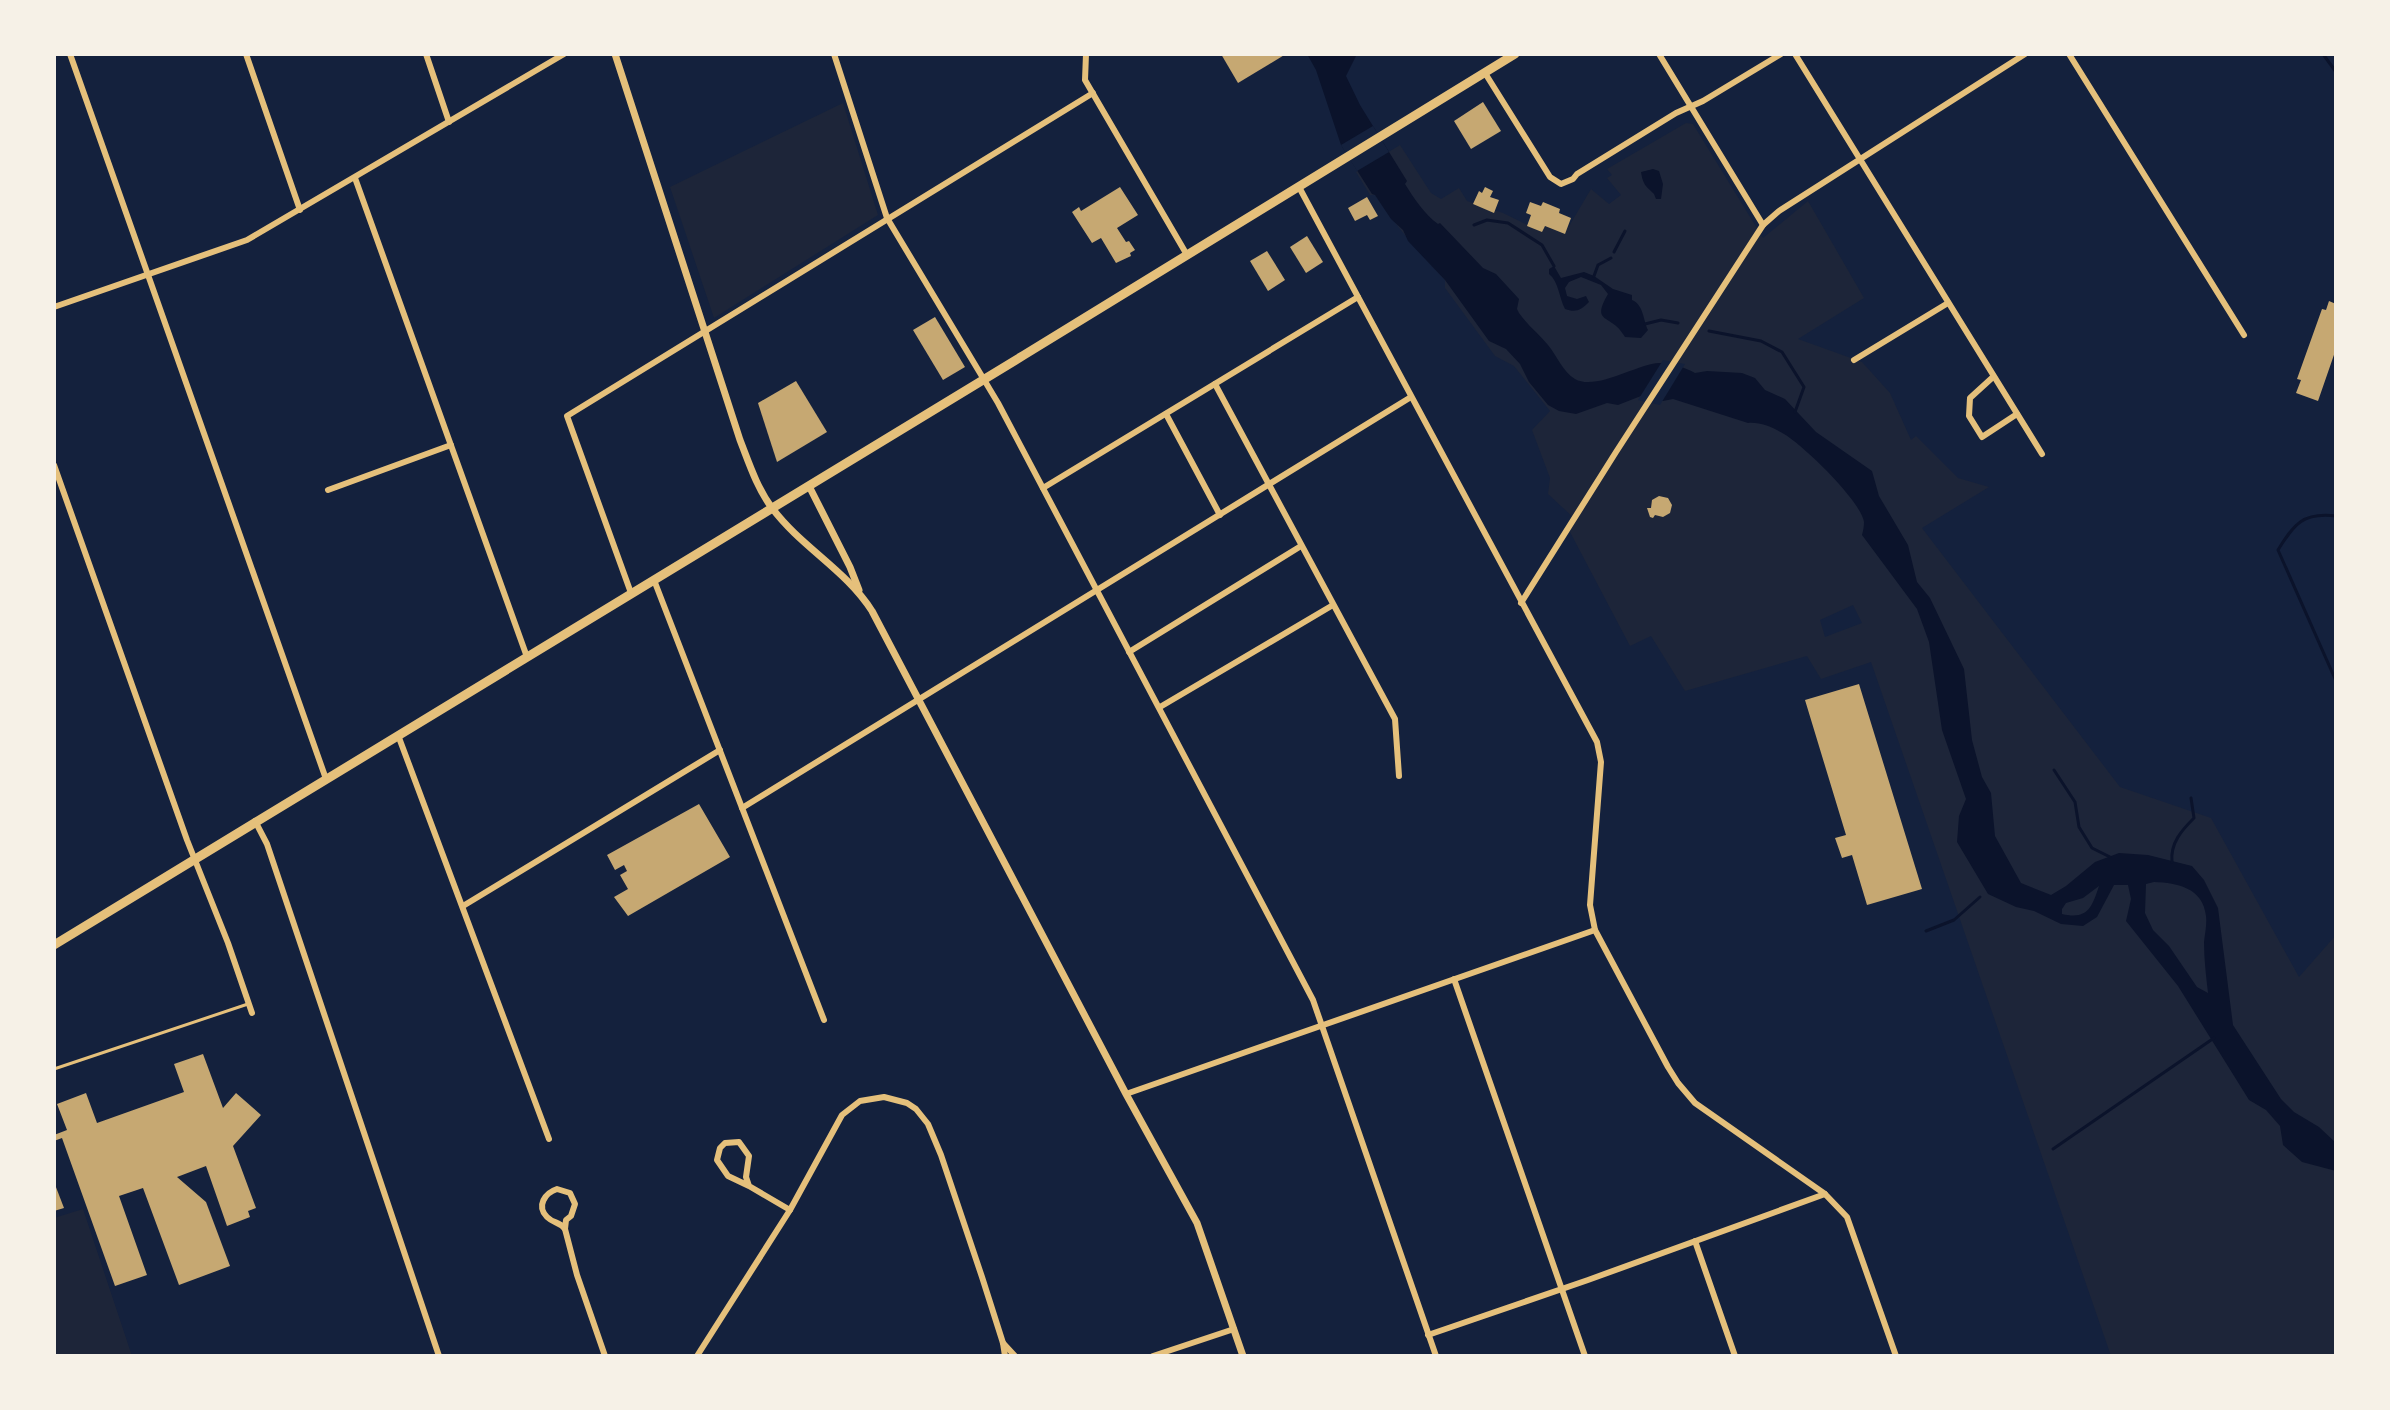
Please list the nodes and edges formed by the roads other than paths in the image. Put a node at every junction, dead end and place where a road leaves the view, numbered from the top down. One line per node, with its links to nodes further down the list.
1 (70, 54): 25 (street)
2 (246, 54): 21 (street)
3 (426, 54): 17 (street)
4 (564, 54): 17 (street)
5 (615, 54): 29 (street)
6 (834, 54): 22 (street)
7 (1086, 54): 15 (street)
8 (1515, 54): 14 (main road)
9 (1659, 54): 16 (street)
10 (1781, 54): 16 (street)
11 (1795, 54): 18 (street)
12 (2025, 54): 18 (street)
13 (2069, 54): 30 (street)
14 (1485, 73): 16 (street); 20 (main road)
15 (1093, 93): 22 (street); 24 (street)
16 (1691, 107): 23 (street)
17 (449, 122): 19 (street)
18 (1860, 160): 23 (street); 27 (street)
19 (355, 178): 21 (street); 38 (street)
20 (1299, 187): 24 (main road); 26 (street)
21 (300, 210): 25 (street)
22 (887, 218): 29 (street); 33 (street)
23 (1763, 225): 52 (street)
24 (1187, 255): 33 (main road)
25 (148, 274): 28 (street); 61 (street)
26 (1358, 297): 34 (street); 35 (street)
27 (1948, 303): 31 (street); 32 (street)
28 (54, 307)
29 (705, 331): 45 (street); 51 (street)
30 (2244, 335)
31 (1854, 360)
32 (1993, 377): 37 (street); 37 (street)
33 (985, 379): 42 (main road); 43 (street)
34 (1215, 384): 36 (street); 41 (street)
35 (1411, 397): 41 (street); 52 (street)
36 (1166, 414): 43 (street); 46 (street)
37 (2017, 414): 39 (street)
38 (451, 445): 44 (street); 55 (street)
39 (2042, 454)
40 (54, 465): 64 (street)
41 (1269, 485): 46 (street); 47 (street)
42 (809, 486): 45 (main road); 50 (street)
43 (1043, 488): 49 (street)
44 (328, 490)
45 (772, 508): 48 (main road); 50 (street)
46 (1220, 515): 49 (street)
47 (1301, 546): 53 (street); 54 (street)
48 (654, 580): 51 (main road); 59 (street)
49 (1097, 590): 54 (street); 56 (street)
50 (860, 592): 56 (street)
51 (631, 593): 55 (main road)
52 (1521, 603): 66 (street)
53 (1333, 605): 57 (street); 60 (street)
54 (1129, 652): 57 (street)
55 (527, 657): 58 (main road)
56 (919, 699): 62 (street); 74 (street)
57 (1160, 707): 72 (street)
58 (398, 735): 61 (main road); 65 (street)
59 (720, 750): 62 (street); 65 (street)
60 (1399, 776)
61 (326, 779): 63 (main road)
62 (742, 808): 71 (street)
63 (255, 821): 64 (main road); 85 (street)
64 (194, 860): 67 (main road); 69 (street)
65 (463, 906): 75 (street)
66 (1595, 930): 68 (street); 77 (street)
67 (54, 945)
68 (1454, 979): 72 (street); 81 (street)
69 (248, 1004): 70 (street); 73 (lane)
70 (252, 1013)
71 (824, 1020)
72 (1322, 1026): 74 (street); 83 (street)
73 (54, 1069)
74 (1126, 1094): 82 (street)
75 (549, 1139)
76 (749, 1186): 76 (street); 78 (street)
77 (1825, 1194): 80 (street); 95 (street)
78 (790, 1210): 84 (street); 87 (street)
79 (565, 1229): 79 (street); 86 (street)
80 (1695, 1241): 81 (street); 94 (street)
81 (1561, 1289): 83 (street); 93 (street)
82 (1234, 1329): 90 (street); 91 (street)
83 (1428, 1335): 92 (street)
84 (1003, 1343): 88 (street); 89 (street)
85 (439, 1356)
86 (605, 1356)
87 (697, 1356)
88 (1005, 1356)
89 (1015, 1356)
90 (1153, 1356)
91 (1243, 1356)
92 (1436, 1356)
93 (1585, 1356)
94 (1735, 1356)
95 (1896, 1356)

